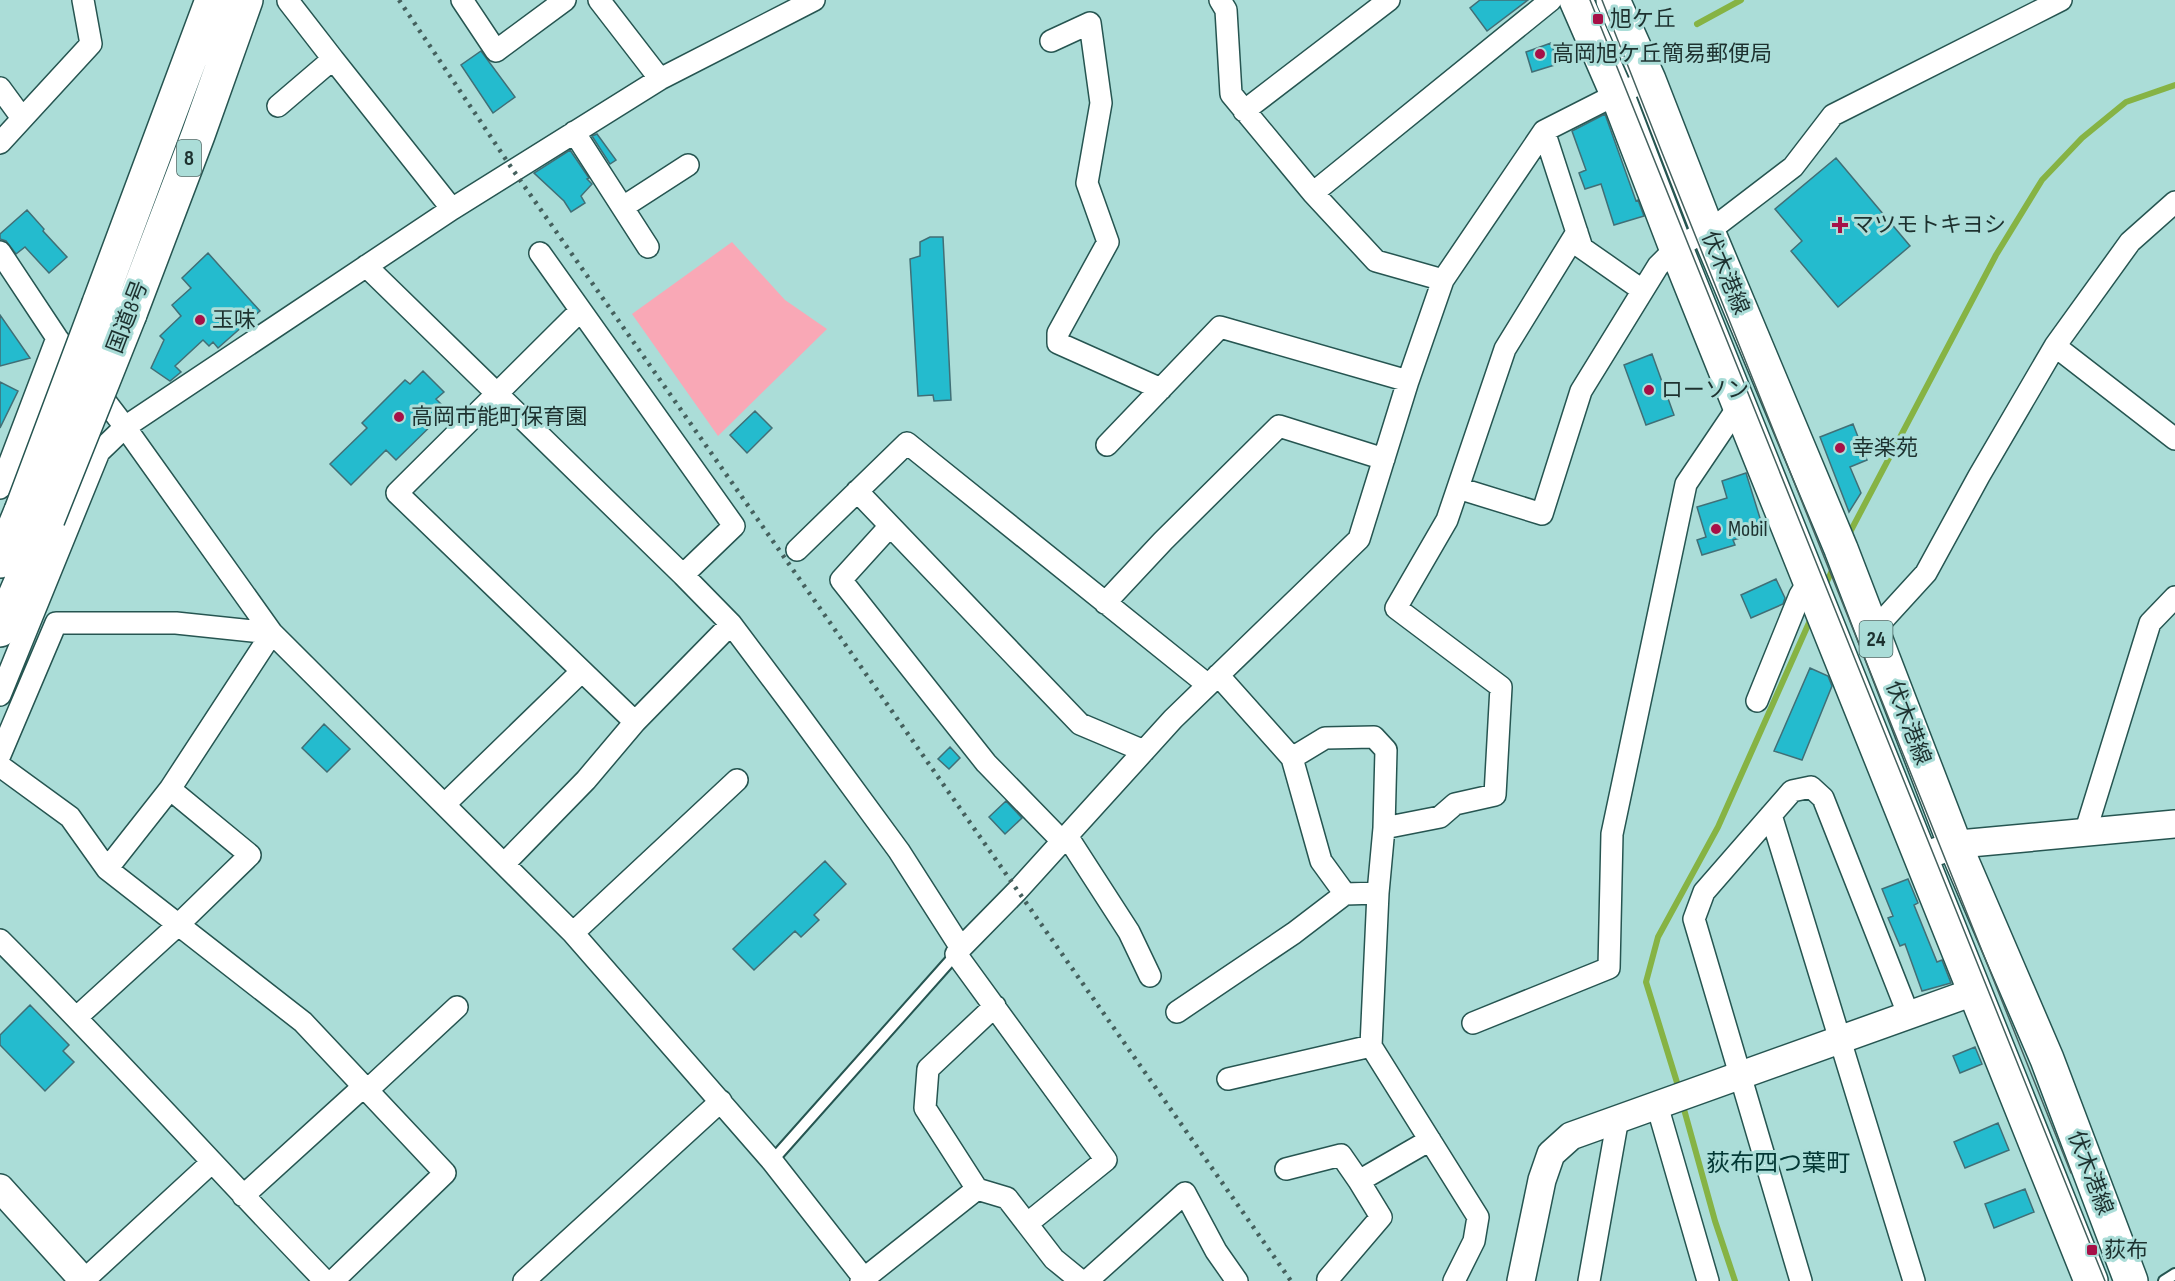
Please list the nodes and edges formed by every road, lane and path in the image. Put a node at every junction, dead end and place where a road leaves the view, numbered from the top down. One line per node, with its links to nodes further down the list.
1 (84, 0): 23 (street)
2 (212, 0): 54 (main road, 国道8号 / 8, bridge)
3 (246, 0): 54 (main road, 国道8号 / 8, bridge)
4 (462, 0): 5 (street)
5 (565, 0)
6 (599, 0): 17 (street)
7 (814, 0): 17 (street)
8 (1220, 0): 22 (street)
9 (1389, 0): 22 (street)
10 (1551, 0): 28 (street)
11 (1576, 0): 20 (main road, 伏木港線 / 24)
12 (1613, 0): 18 (main road, 伏木港線 / 24)
13 (288, 1): 16 (street)
14 (2055, 1): 32 (street)
15 (1051, 41): 45 (street)
16 (333, 59): 21 (street); 31 (street)
17 (660, 79): 25 (street)
18 (1649, 80): 20 (street); 32 (main road, 伏木港線 / 24)
19 (0, 88): 23 (street)
20 (1617, 94): 24 (street); 35 (main road, 伏木港線 / 24)
21 (278, 105)
22 (1244, 111): 28 (street)
23 (22, 118): 26 (street)
24 (1544, 131): 33 (street); 39 (street)
25 (574, 132): 30 (street); 31 (street)
26 (0, 143)
27 (688, 165): 30 (street)
28 (1313, 193): 39 (street)
29 (2175, 202): 43 (street)
30 (623, 207): 34 (street)
31 (452, 209): 38 (street)
32 (1707, 229): 35 (street); 64 (main road, 伏木港線 / 24)
33 (1577, 232): 40 (street); 52 (street)
34 (648, 247)
35 (1677, 248): 40 (street); 47 (main road, 伏木港線 / 24)
36 (0, 252): 42 (street)
37 (540, 253): 41 (street)
38 (366, 266): 46 (street); 48 (street)
39 (1443, 280): 44 (street)
40 (1642, 290): 52 (street)
41 (580, 311): 46 (street); 58 (street)
42 (57, 338): 48 (street); 54 (street)
43 (2055, 345): 49 (street); 64 (street)
44 (1408, 381): 45 (street); 51 (street)
45 (1161, 389): 50 (street)
46 (497, 393): 58 (street); 66 (street)
47 (1740, 404): 59 (main road, 伏木港線 / 24); 100 (street)
48 (125, 427): 65 (street); 68 (street)
49 (2175, 439)
50 (1107, 445)
51 (1384, 459): 61 (street); 67 (street)
52 (1458, 488): 80 (street)
53 (857, 492): 55 (street); 56 (street); 61 (street)
54 (23, 506): 57 (main road, 国道8号 / 8); 63 (main road, 国道8号 / 8)
55 (890, 526): 71 (street); 82 (street)
56 (796, 550)
57 (0, 561)
58 (683, 575): 62 (street)
59 (1810, 579): 69 (street); 84 (main road, 伏木港線 / 24)
60 (2175, 597): 81 (street)
61 (1105, 603): 67 (street)
62 (730, 624): 70 (street); 92 (street)
63 (0, 630)
64 (1873, 631): 83 (main road, 伏木港線 / 24)
65 (272, 633): 72 (street); 76 (street); 77 (street)
66 (582, 671): 70 (street); 77 (street)
67 (1213, 680): 71 (street); 73 (street)
68 (0, 695)
69 (1757, 701)
70 (635, 722): 85 (street)
71 (1144, 751): 82 (street)
72 (0, 755)
73 (1292, 758): 80 (street); 88 (street)
74 (0, 766): 86 (street)
75 (737, 780): 90 (street)
76 (170, 789): 86 (street); 89 (street)
77 (446, 804): 85 (street)
78 (1771, 815): 98 (street); 101 (street); 103 (street)
79 (2175, 824): 81 (street)
80 (1384, 828): 87 (street)
81 (2085, 833): 83 (street)
82 (1065, 839): 92 (street); 93 (street)
83 (1955, 845): 84 (street); 135 (main road, 伏木港線 / 24)
84 (1921, 857): 94 (main road, 伏木港線 / 24)
85 (504, 864): 90 (street)
86 (107, 869): 89 (street)
87 (1378, 893): 88 (street); 102 (street)
88 (1345, 894): 97 (street)
89 (178, 925): 99 (street); 105 (street)
90 (573, 933): 106 (street)
91 (0, 940): 99 (street)
92 (958, 951): 95 (street); 110 (lane)
93 (1150, 976)
94 (1976, 991): 98 (street); 134 (main road, 伏木港線 / 24)
95 (995, 1006): 115 (street); 117 (street)
96 (457, 1007): 105 (street)
97 (1177, 1012)
98 (1909, 1016): 101 (street)
99 (77, 1017): 111 (street)
100 (1473, 1023)
101 (1842, 1040): 103 (street); 133 (street)
102 (1371, 1046): 104 (street); 109 (street)
103 (1740, 1076): 107 (street); 132 (street)
104 (1228, 1079)
105 (363, 1087): 116 (street); 123 (street)
106 (721, 1101): 110 (street); 119 (street)
107 (1657, 1105): 108 (street); 131 (street)
108 (1618, 1118): 129 (street); 130 (street)
109 (1430, 1140): 113 (street); 128 (street)
110 (772, 1161): 120 (street)
111 (211, 1163): 116 (street); 121 (street)
112 (1286, 1169): 113 (street)
113 (1359, 1181): 127 (street)
114 (0, 1188): 121 (street)
115 (977, 1189): 117 (street); 120 (street)
116 (243, 1196): 122 (street)
117 (1028, 1223): 124 (street)
118 (2175, 1274): 136 (lane)
119 (526, 1280)
120 (864, 1280)
121 (84, 1281)
122 (325, 1281)
123 (333, 1281)
124 (1081, 1281)
125 (1087, 1281): 126 (street)
126 (1238, 1281)
127 (1329, 1281)
128 (1454, 1281)
129 (1521, 1281)
130 (1589, 1281)
131 (1708, 1281)
132 (1801, 1281)
133 (1914, 1281)
134 (2091, 1281)
135 (2131, 1281)
136 (2164, 1281)

